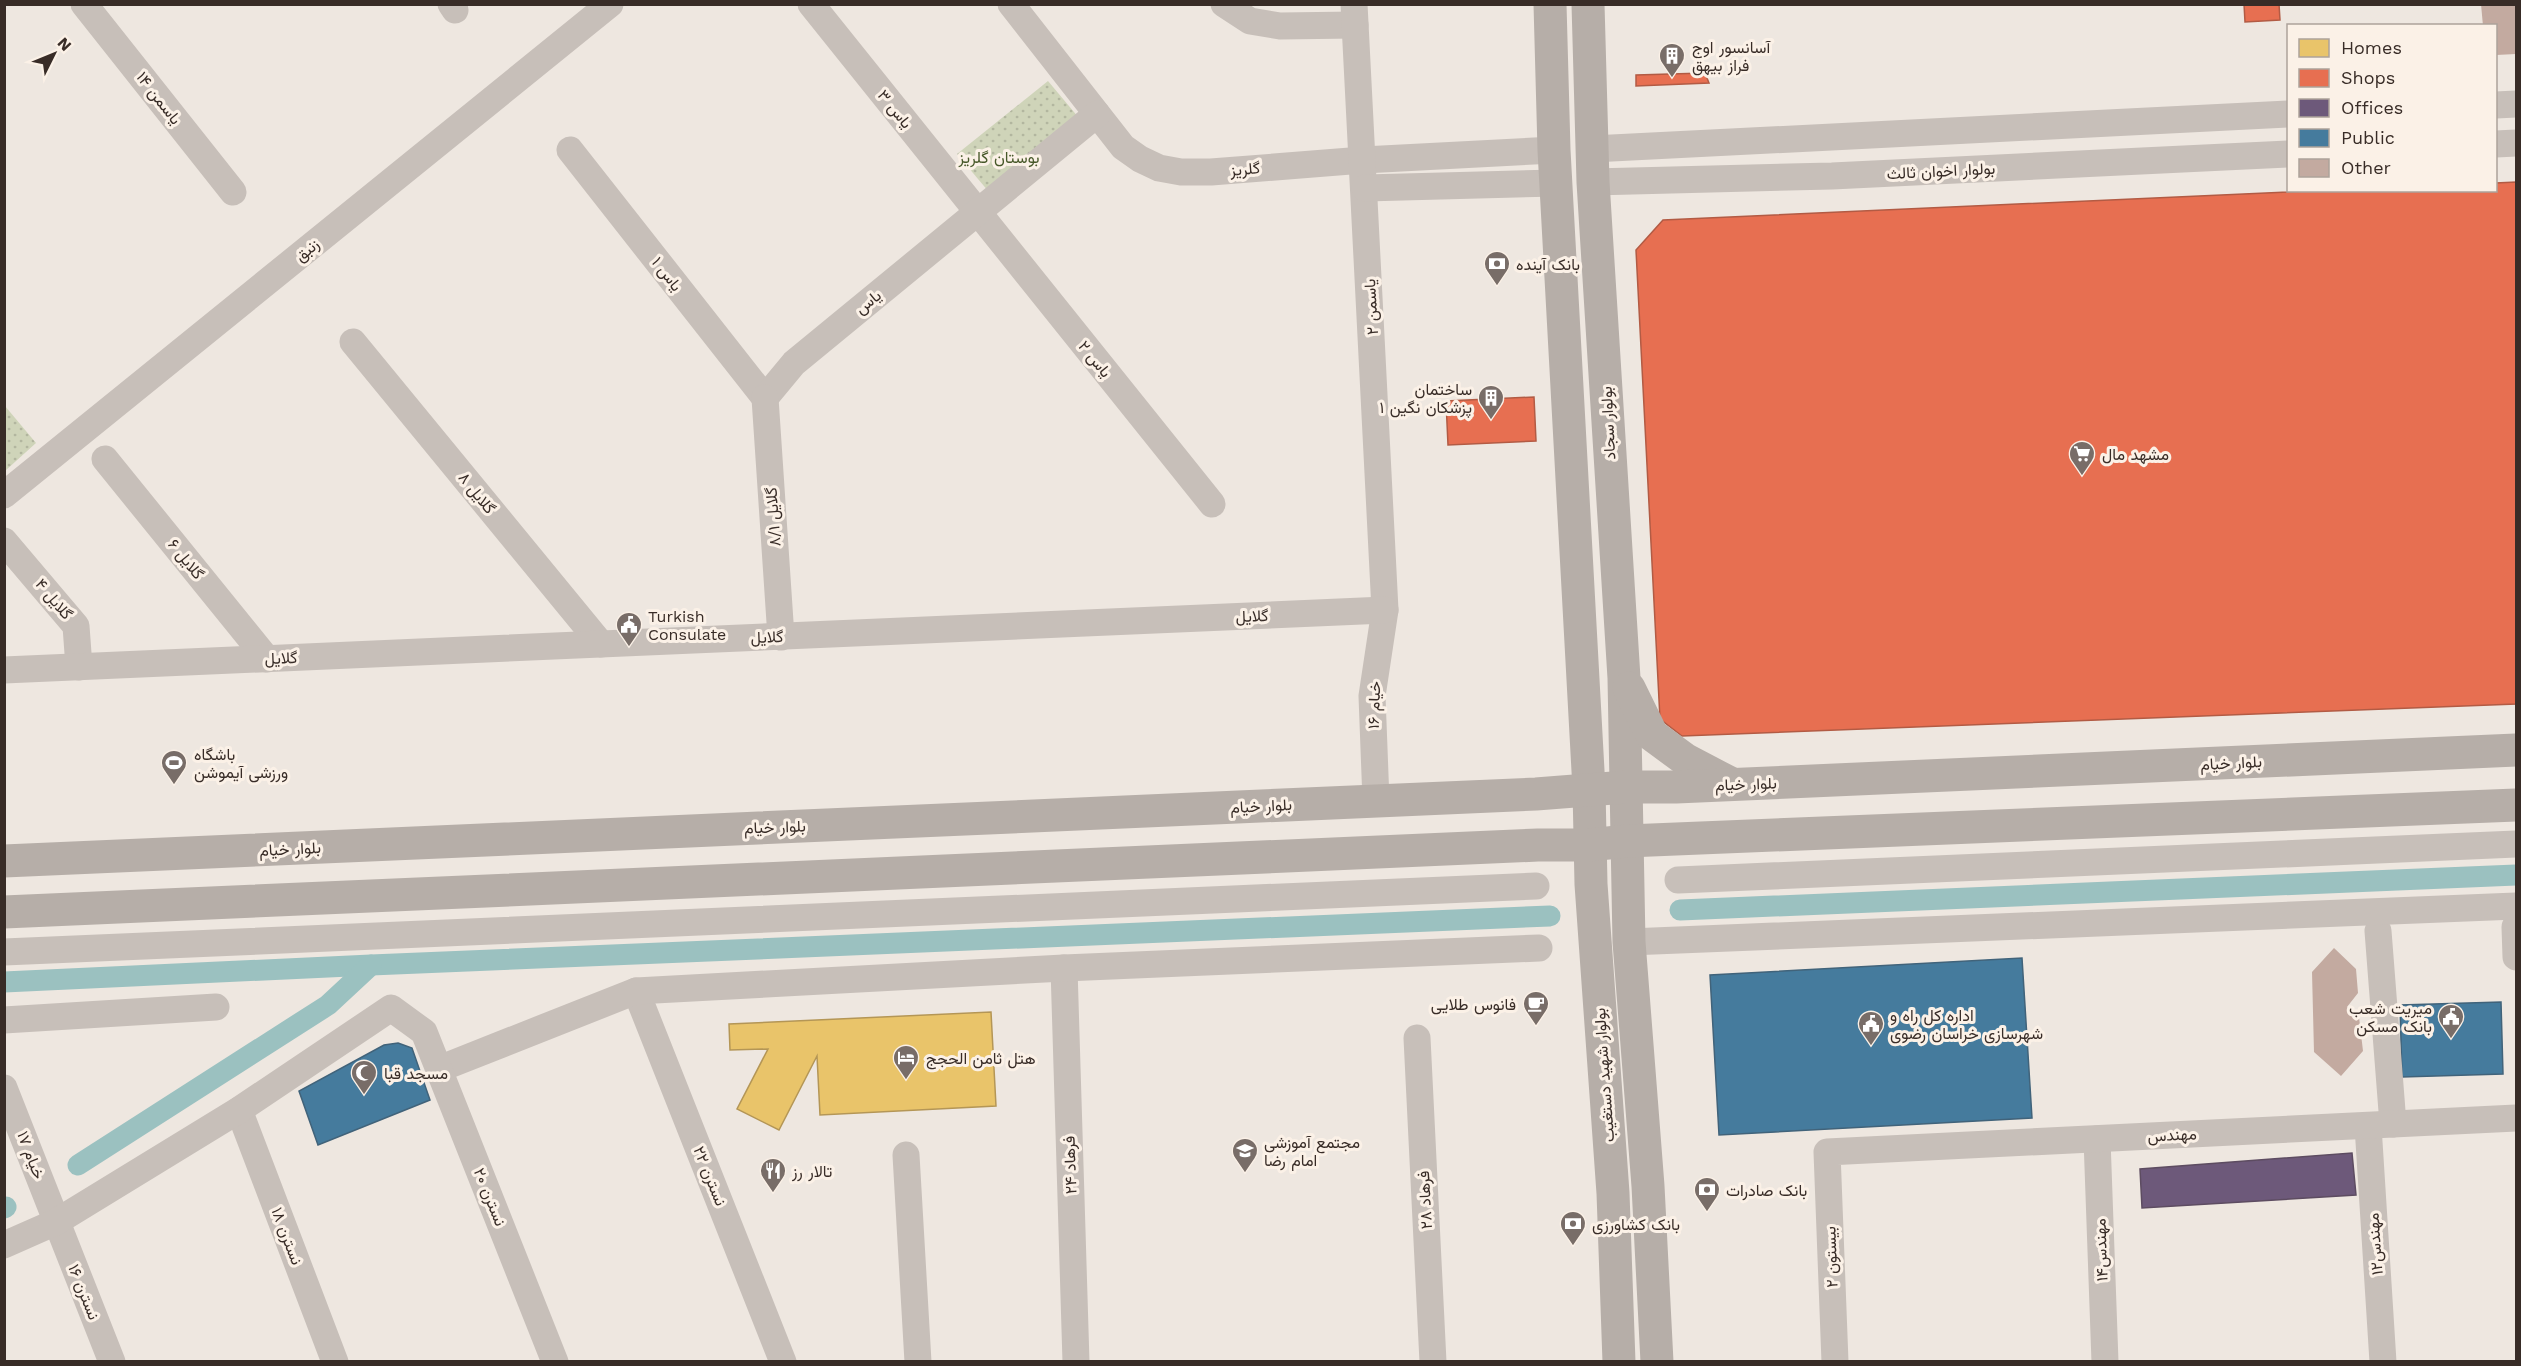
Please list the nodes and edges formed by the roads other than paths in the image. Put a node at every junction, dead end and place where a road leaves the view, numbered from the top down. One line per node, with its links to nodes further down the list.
1 (84, 4): 23 (street, یاسمن ۱۴)
2 (610, 4): 28 (street, زنبق)
3 (811, 4): 24 (street, یاس ۳)
4 (1011, 4): 11 (street, گلریز)
5 (1224, 4): 8 (street)
6 (1550, 4): 17 (main road)
7 (1588, 4): 15 (main road, بولوار سجاد)
8 (1355, 15): 19 (street, یاسمن ۲)
9 (2517, 104): 10 (street)
10 (2497, 105)
11 (1097, 114): 19 (street, گلریز); 24 (street, یاس)
12 (2287, 114): 15 (street)
13 (2517, 143): 14 (street)
14 (2497, 144)
15 (1592, 149): 17 (main road); 20 (main road, بولوار سجاد)
16 (570, 150): 26 (street, یاس ۱)
17 (1554, 150): 19 (street, گلریز); 21 (main road)
18 (2287, 154): 20 (street, بولوار اخوان ثالث)
19 (1363, 160): 22 (street, یاسمن ۲)
20 (1593, 182): 21 (main road); 37 (main road, بولوار سجاد)
21 (1557, 183): 22 (street); 41 (main road)
22 (1365, 188): 31 (street, یاسمن ۲)
23 (233, 192)
24 (978, 213): 26 (street, یاس); 29 (street, یاس ۲)
25 (353, 342): 33 (street, گلایل ۸)
26 (765, 398): 32 (street, گلایل ۸/۱)
27 (105, 459): 34 (street, گلایل ۶)
28 (4, 495)
29 (1212, 504)
30 (4, 541): 35 (street, گلایل ۴)
31 (1385, 610): 32 (street, گلایل); 42 (street, خیام ۱۶)
32 (781, 637): 33 (street, گلایل)
33 (601, 644): 34 (street, گلایل)
34 (267, 659): 35 (street, گلایل)
35 (80, 667): 36 (street, گلایل)
36 (4, 670)
37 (1624, 678): 39 (main road); 40 (main road, بولوار سجاد)
38 (2517, 750): 39 (main road, بلوار خیام)
39 (1734, 784): 40 (main road, بلوار خیام)
40 (1626, 786): 41 (main road, بلوار خیام); 45 (main road, بولوار سجاد)
41 (1589, 789): 42 (main road, بلوار خیام); 47 (main road, بولوار شهید دستغیب)
42 (1376, 801): 44 (main road, بلوار خیام)
43 (2517, 805): 45 (main road)
44 (890, 822): 48 (main road, بلوار خیام); 49 (main road)
45 (1627, 841): 47 (main road); 55 (main road)
46 (2517, 844): 50 (street)
47 (1589, 845): 49 (main road); 81 (main road, بولوار شهید دستغیب)
48 (4, 861)
49 (890, 873): 52 (main road)
50 (1678, 880)
51 (1536, 886): 57 (street)
52 (4, 912)
53 (2516, 917): 55 (street); 58 (street)
54 (2378, 931): 68 (street, مهندس۱۲)
55 (1629, 942): 82 (main road)
56 (1539, 948): 59 (street)
57 (4, 952)
58 (2517, 957)
59 (1064, 968): 60 (street); 79 (street, فرهاد ۲۴)
60 (636, 991): 64 (street); 77 (street, نسترن ۲۲)
61 (216, 1007): 62 (street)
62 (4, 1020)
63 (1417, 1038): 80 (street, فرهاد ۲۸)
64 (439, 1069): 66 (street, نسترن ۲۰); 76 (street, نسترن ۲۰)
65 (4, 1088): 72 (street, خیام ۱۷)
66 (239, 1110): 72 (street); 75 (street, نسترن ۱۸)
67 (2517, 1118): 68 (street, مهندس)
68 (2380, 1125): 69 (street, مهندس); 85 (street, مهندس۱۲)
69 (2097, 1139): 70 (street, مهندس); 84 (street, مهندس۱۴)
70 (1827, 1152): 83 (street, بیستون ۲)
71 (906, 1155): 78 (street)
72 (56, 1222): 73 (street); 74 (street, نسترن ۱۶)
73 (4, 1245)
74 (112, 1362)
75 (335, 1362)
76 (555, 1362)
77 (783, 1362)
78 (918, 1362)
79 (1076, 1362)
80 (1433, 1362)
81 (1619, 1362)
82 (1657, 1362)
83 (1835, 1362)
84 (2105, 1362)
85 (2383, 1362)

